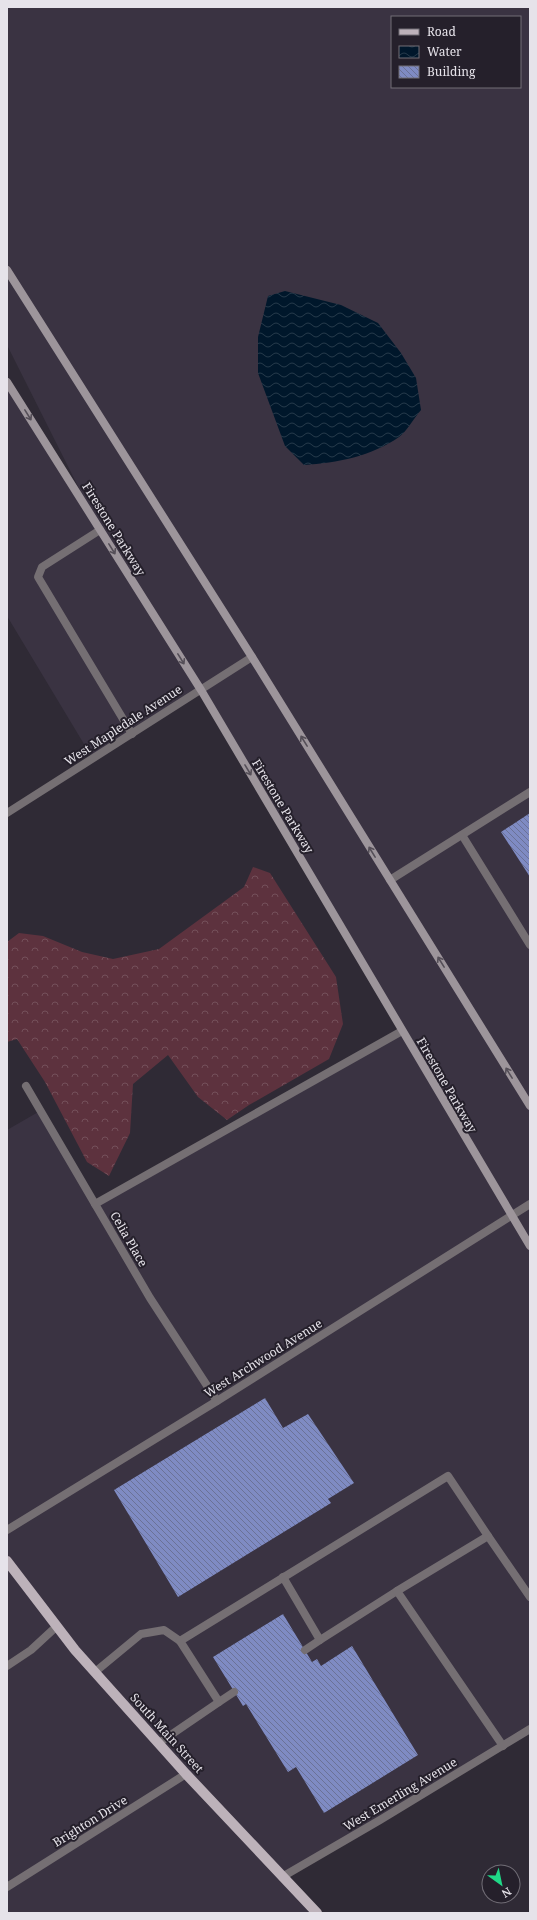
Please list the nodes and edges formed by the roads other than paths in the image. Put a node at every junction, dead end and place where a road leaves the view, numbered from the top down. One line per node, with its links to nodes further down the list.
1 (7, 270): 4 (street)
2 (7, 382): 3 (street, Firestone Parkway, one-way to 3)
3 (100, 530): 5 (street, Firestone Parkway, one-way to 5); 6 (street)
4 (252, 657): 5 (street, West Mapledale Avenue); 10 (street, one-way to 4)
5 (200, 690): 6 (street, West Mapledale Avenue); 12 (street, Firestone Parkway, one-way to 12)
6 (132, 734): 8 (street, West Mapledale Avenue)
7 (530, 792): 9 (street)
8 (7, 813)
9 (462, 836): 10 (street); 11 (street)
10 (390, 880): 14 (street, one-way to 10)
11 (530, 945)
12 (402, 1031): 15 (street); 17 (street, Firestone Parkway)
13 (26, 1086): 15 (street, Celia Place)
14 (530, 1106)
15 (94, 1204): 19 (street, Celia Place)
16 (530, 1204): 17 (street, West Archwood Avenue)
17 (511, 1216): 18 (street, Firestone Parkway); 19 (street, West Archwood Avenue)
18 (530, 1246)
19 (217, 1401): 20 (street, West Archwood Avenue)
20 (7, 1530)
21 (488, 1536): 23 (street); 24 (street); 25 (street)
22 (7, 1561): 26 (main road, South Main Street)
23 (283, 1577): 27 (street); 28 (street)
24 (397, 1591): 27 (street); 36 (street)
25 (530, 1597)
26 (57, 1626): 30 (street); 31 (main road, South Main Street)
27 (320, 1640): 29 (street)
28 (180, 1641): 31 (street); 33 (street)
29 (305, 1650)
30 (7, 1666)
31 (95, 1672): 35 (main road, South Main Street)
32 (234, 1692): 33 (street)
33 (219, 1702): 35 (street)
34 (530, 1729): 36 (street, West Emerling Avenue)
35 (159, 1743): 37 (main road, South Main Street)
36 (503, 1746): 38 (street, West Emerling Avenue)
37 (186, 1774): 38 (main road, South Main Street); 39 (street, Brighton Drive)
38 (282, 1877): 40 (main road, South Main Street)
39 (7, 1887)
40 (317, 1913)

